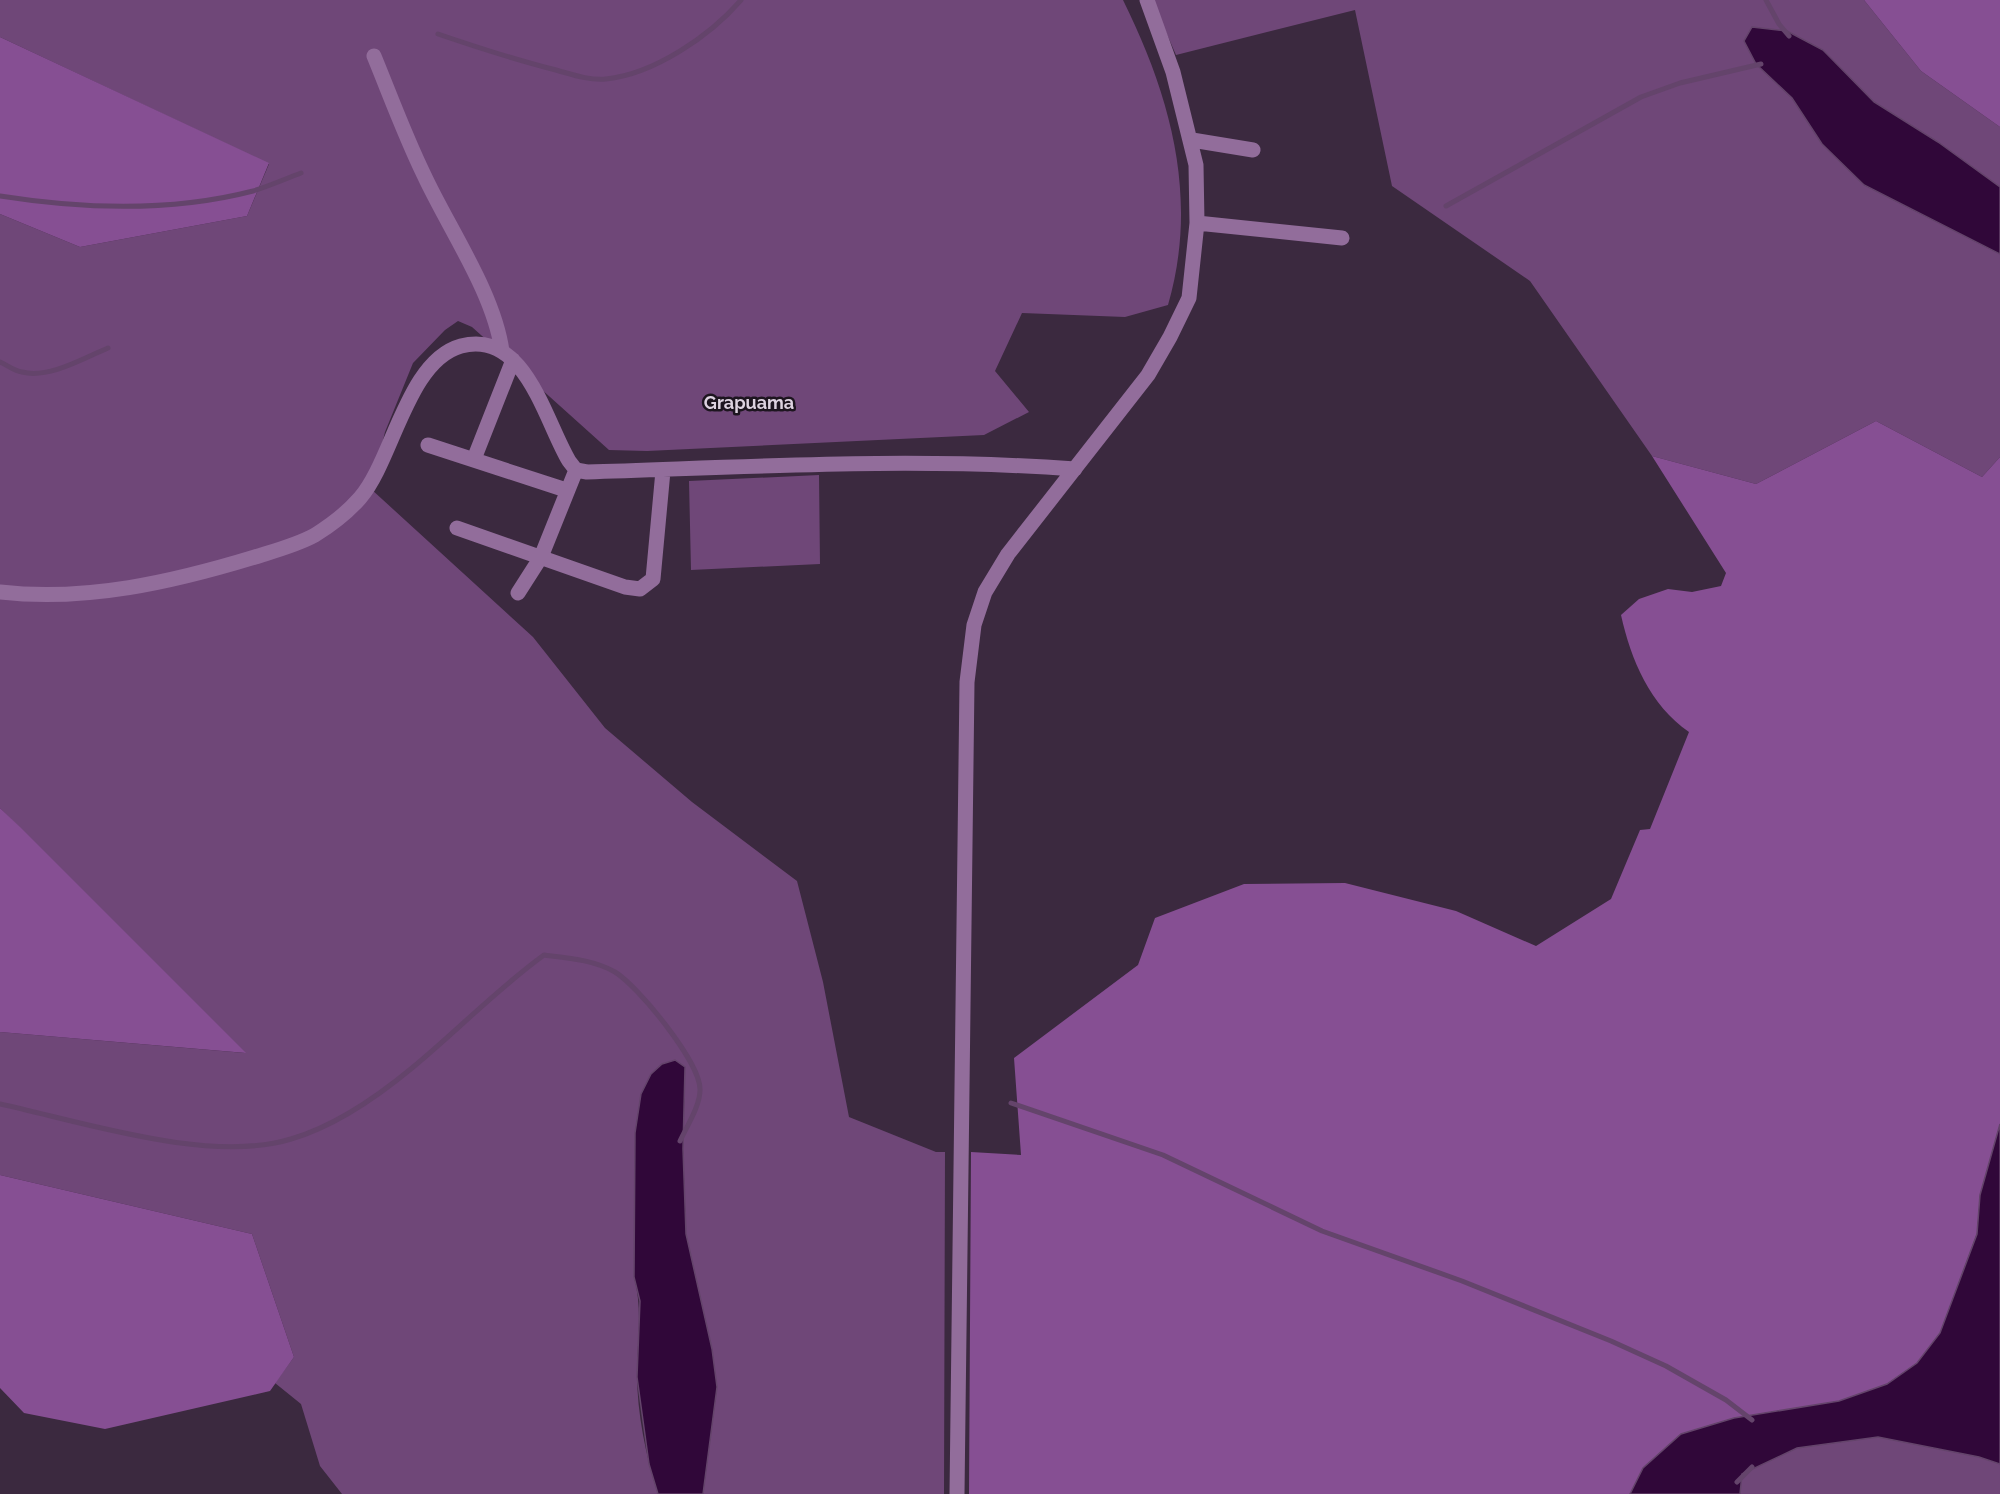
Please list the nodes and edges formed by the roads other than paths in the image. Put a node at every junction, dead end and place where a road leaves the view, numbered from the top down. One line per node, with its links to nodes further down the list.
1 (1147, 0): 3 (street)
2 (374, 56): 7 (street)
3 (1192, 140): 4 (street); 5 (street)
4 (1253, 150)
5 (1197, 223): 6 (street); 10 (street)
6 (1342, 238)
7 (507, 355): 9 (street); 11 (street); 16 (street)
8 (428, 445): 9 (street)
9 (474, 459): 13 (street)
10 (1075, 469): 12 (street); 18 (street)
11 (576, 470): 12 (street); 13 (street)
12 (663, 471): 15 (street)
13 (566, 490): 15 (street)
14 (457, 528): 15 (street)
15 (541, 557): 17 (street)
16 (0, 592)
17 (518, 593)
18 (957, 1494)

